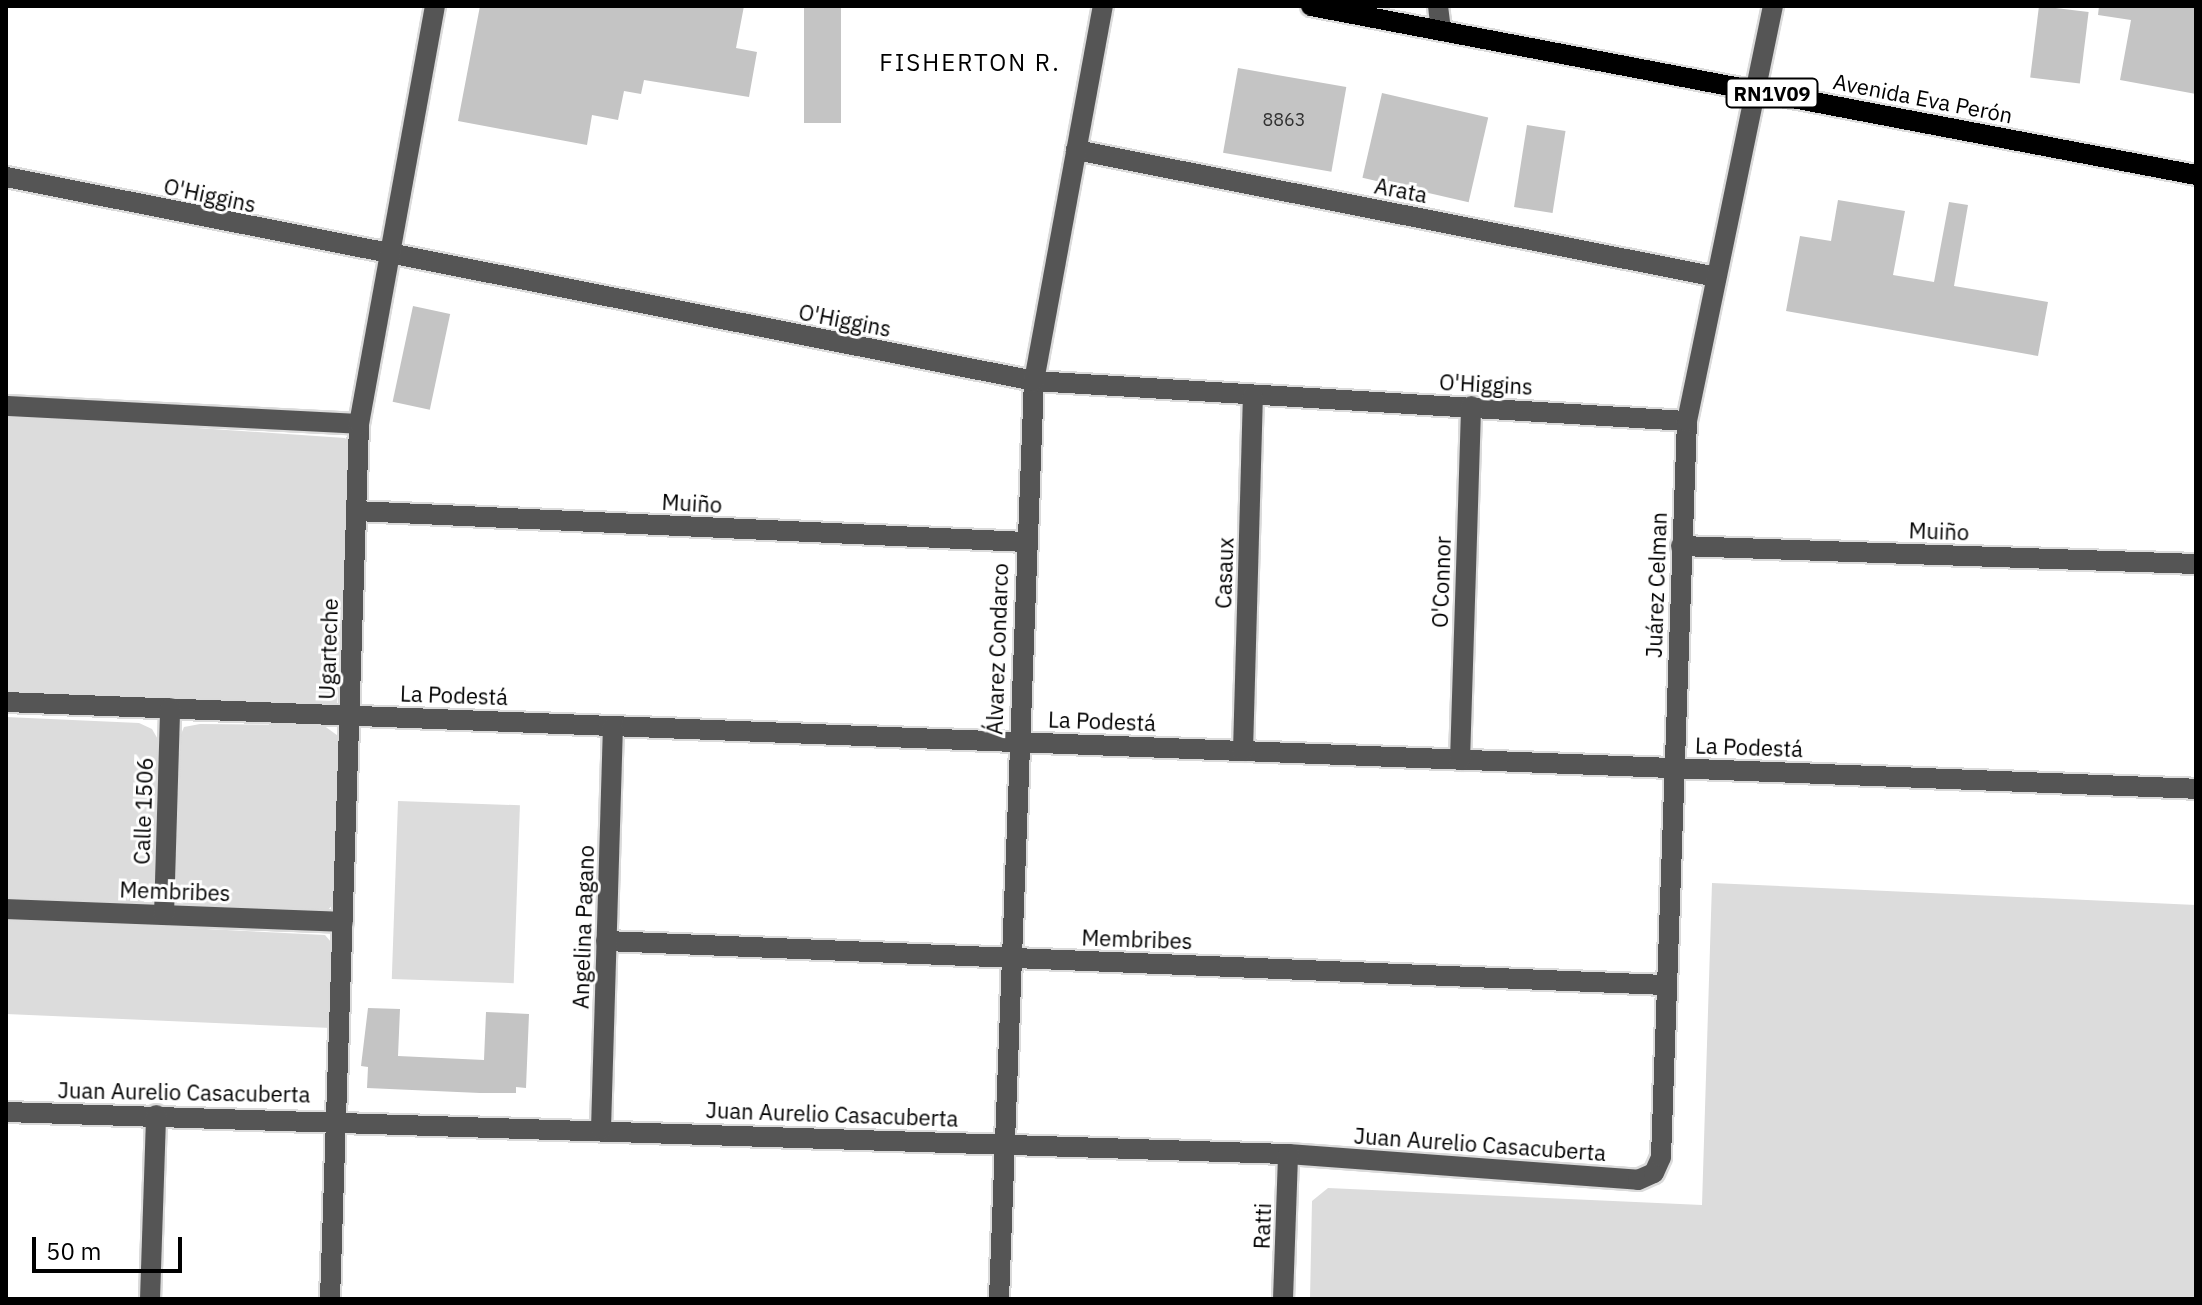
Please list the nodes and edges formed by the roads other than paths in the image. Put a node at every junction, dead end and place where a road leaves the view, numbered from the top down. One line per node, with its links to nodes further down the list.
1 (435, 6): 11 (street, Ugarteche)
2 (1103, 6): 8 (street, Álvarez Condarco)
3 (1311, 6): 6 (main road, Avenida Eva Perón / RN1V09)
4 (1438, 6): 6 (street)
5 (1773, 6): 7 (street, Juárez Celman)
6 (1441, 30): 7 (main road, Avenida Eva Perón / RN1V09)
7 (1757, 90): 9 (main road, Avenida Eva Perón / RN1V09); 12 (street, Juárez Celman)
8 (1076, 150): 12 (street, Arata); 13 (street, Álvarez Condarco)
9 (2196, 175)
10 (6, 177): 11 (street, O'Higgins)
11 (389, 256): 13 (street, O'Higgins); 18 (street, Ugarteche)
12 (1717, 277): 17 (street, Juárez Celman)
13 (1034, 381): 14 (street, O'Higgins); 20 (street, Álvarez Condarco)
14 (1253, 395): 16 (street, O'Higgins); 28 (street, Casaux)
15 (6, 406): 18 (street)
16 (1471, 406): 17 (street, O'Higgins); 29 (street, O'Connor)
17 (1687, 421): 21 (street, Juárez Celman)
18 (359, 424): 19 (street, Ugarteche)
19 (356, 511): 20 (street, Muiño); 25 (street, Ugarteche)
20 (1025, 542): 27 (street, Álvarez Condarco)
21 (1681, 546): 22 (street, Muiño); 30 (street, Juárez Celman)
22 (2196, 564)
23 (6, 702): 24 (street, La Podestá)
24 (170, 708): 25 (street, La Podestá); 33 (street, Calle 1506)
25 (350, 715): 26 (street, La Podestá); 34 (street, Ugarteche)
26 (613, 726): 27 (street, La Podestá); 35 (street, Angelina Pagano)
27 (1018, 742): 28 (street, La Podestá); 36 (street, Álvarez Condarco)
28 (1243, 751): 29 (street, La Podestá)
29 (1460, 760): 30 (street, La Podestá)
30 (1675, 768): 31 (street, La Podestá); 37 (street, Juárez Celman)
31 (2196, 789)
32 (6, 909): 33 (street, Membribes)
33 (164, 915): 34 (street, Membribes)
34 (343, 922): 40 (street, Ugarteche)
35 (606, 941): 36 (street, Membribes); 41 (street, Angelina Pagano)
36 (1011, 958): 37 (street, Membribes); 42 (street, Álvarez Condarco)
37 (1666, 985): 44 (street, Juárez Celman)
38 (6, 1112): 39 (street, Juan Aurelio Casacuberta)
39 (156, 1115): 40 (street, Juan Aurelio Casacuberta); 45 (street)
40 (337, 1119): 41 (street, Juan Aurelio Casacuberta); 46 (street, Ugarteche)
41 (601, 1129): 42 (street, Juan Aurelio Casacuberta)
42 (1004, 1144): 43 (street, Juan Aurelio Casacuberta); 47 (street, Álvarez Condarco)
43 (1288, 1154): 44 (street, Juan Aurelio Casacuberta); 48 (street, Ratti)
44 (1654, 1173)
45 (150, 1299)
46 (330, 1299)
47 (999, 1299)
48 (1283, 1299)

